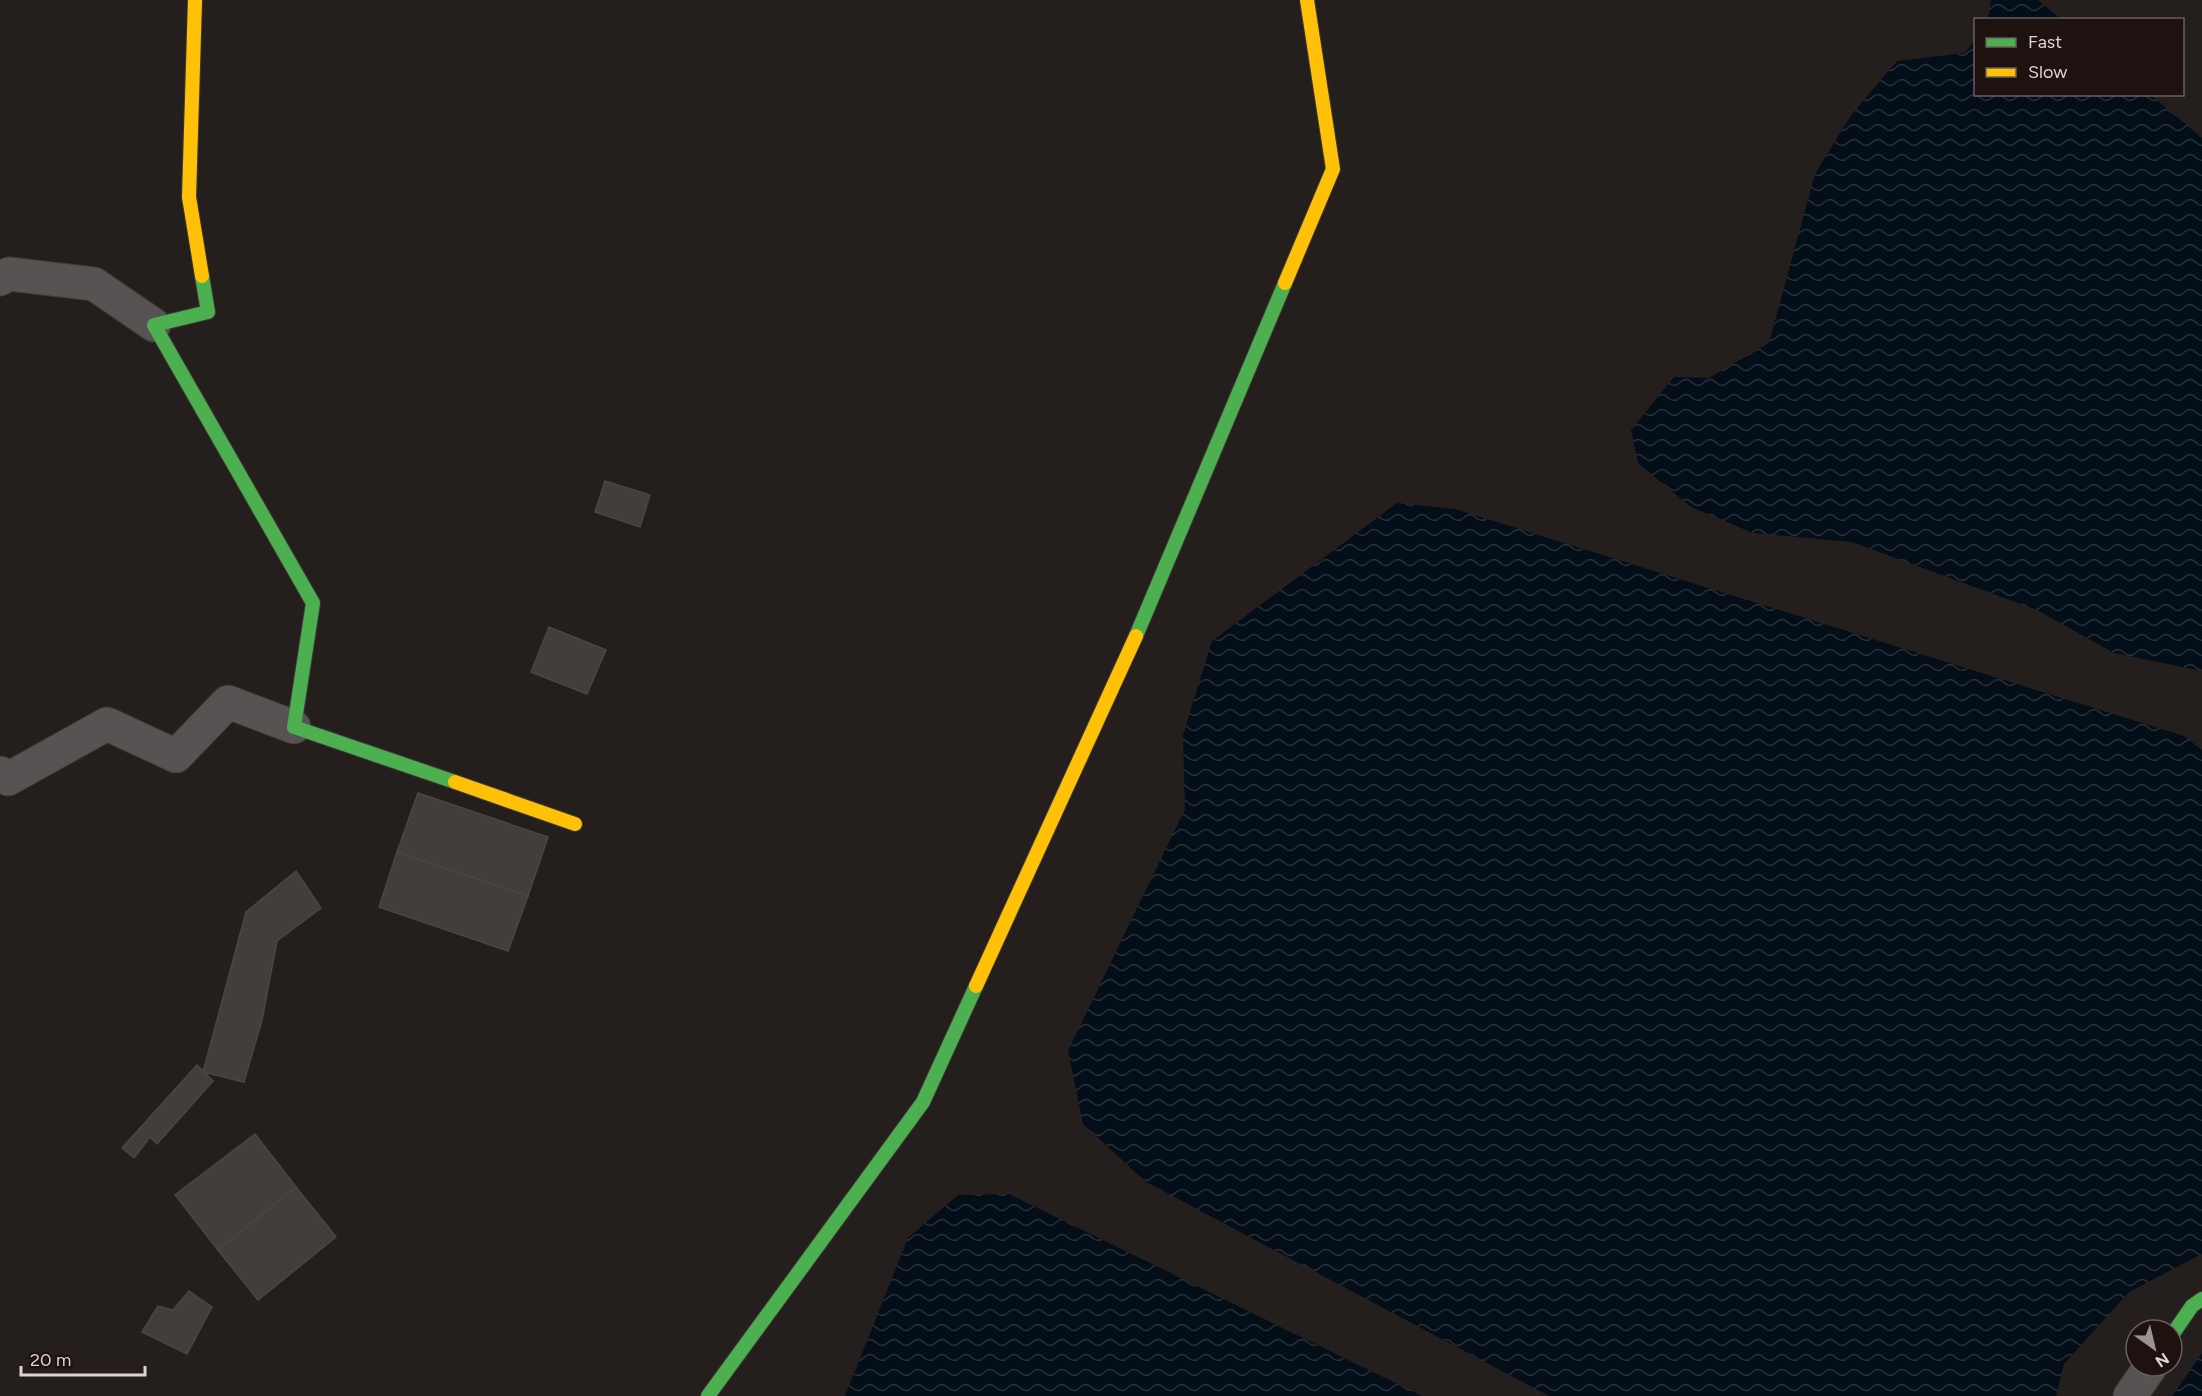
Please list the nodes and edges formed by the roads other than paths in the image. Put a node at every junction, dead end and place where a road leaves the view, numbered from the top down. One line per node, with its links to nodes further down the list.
1 (195, 0): 4 (street)
2 (1307, 0): 11 (street)
3 (0, 279): 4 (street)
4 (154, 325): 5 (street)
5 (294, 727): 6 (street); 7 (street)
6 (0, 774)
7 (575, 824)
8 (2202, 1299): 9 (street)
9 (2184, 1318)
10 (2143, 1378): 12 (street)
11 (708, 1396)
12 (2130, 1396)

